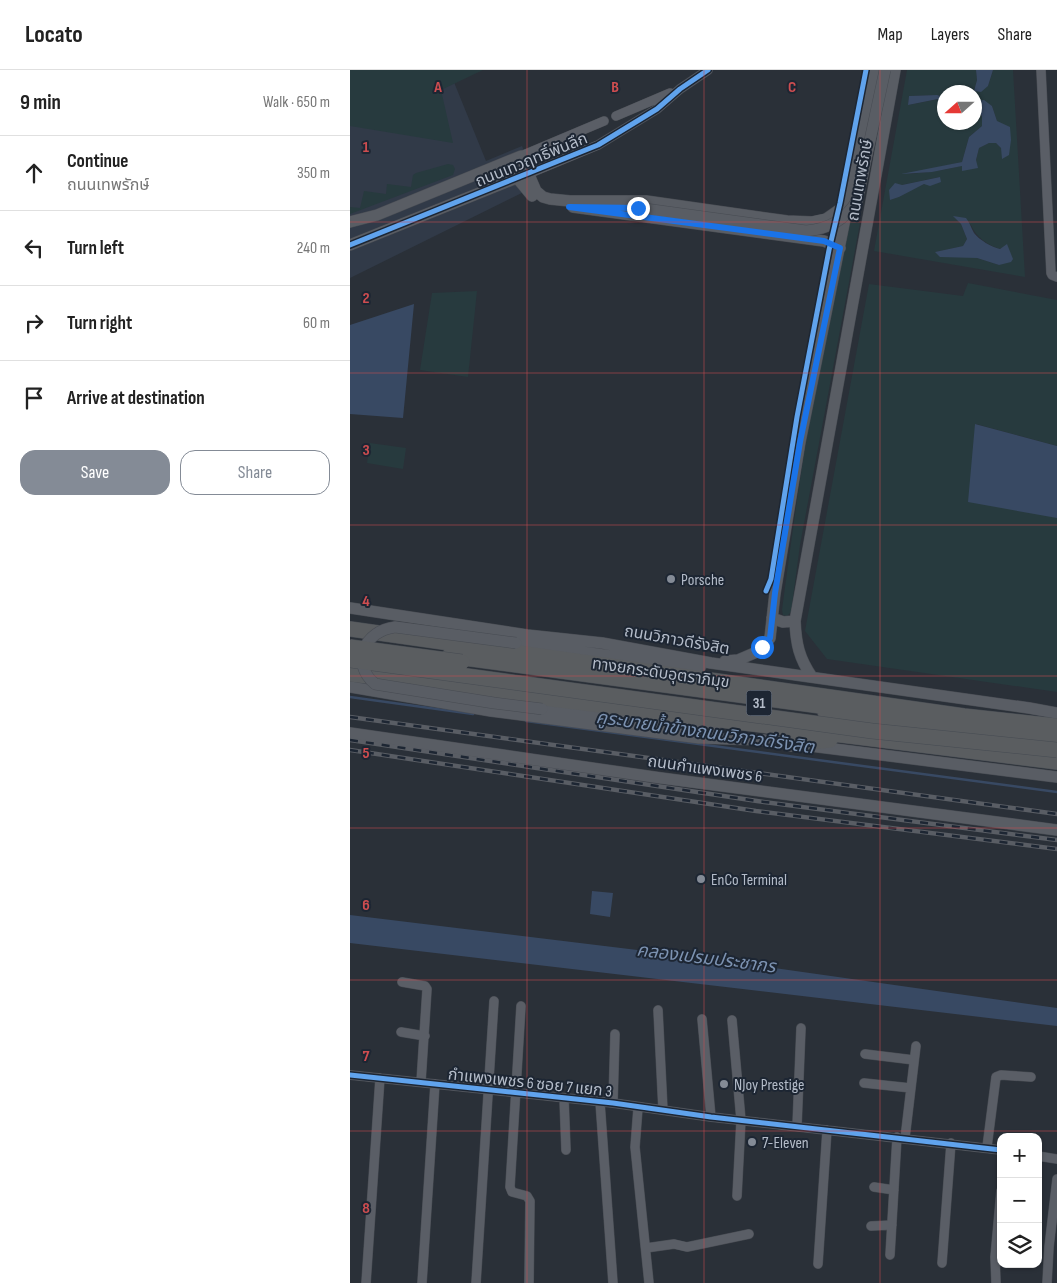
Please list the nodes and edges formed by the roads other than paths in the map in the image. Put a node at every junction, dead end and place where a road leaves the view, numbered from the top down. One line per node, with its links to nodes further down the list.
1 (708, 70): 6 (street, ถนนเทวฤทธิ์พันลึก)
2 (875, 70): 11 (main road, ถนนเทพรักษ์)
3 (885, 70): 12 (main road, bridge)
4 (895, 70): 21 (main road, ถนนเทพรักษ์)
5 (1041, 70): 18 (street)
6 (680, 89): 7 (street, ถนนเทวฤทธิ์พันลึก); 10 (street, ถนนเทวฤทธิ์พันลึก)
7 (616, 116)
8 (604, 121): 9 (street, ถนนเทวฤทธิ์พันลึก)
9 (520, 156): 10 (main road); 13 (main road, ถนนเทวฤทธิ์พันลึก)
10 (522, 176): 12 (main road); 14 (main road); 16 (main road, ถนนเทวฤทธิ์พันลึก)
11 (848, 203): 14 (main road); 17 (main road, ถนนเทพรักษ์)
12 (569, 207): 15 (main road)
13 (350, 222)
14 (812, 222): 15 (main road)
15 (813, 240): 17 (main road)
16 (350, 245)
17 (840, 248): 20 (main road, ถนนเทพรักษ์)
18 (1057, 276)
19 (350, 608): 28 (main road, ถนนวิภาวดีรังสิต / 31)
20 (772, 618): 21 (main road); 28 (main road, ถนนเทพรักษ์)
21 (795, 621): 30 (main road, ถนนเทพรักษ์)
22 (350, 629): 25 (highway)
23 (350, 642): 26 (highway, 31)
24 (350, 646): 37 (highway, ทางยกระดับอุตราภิมุข / 31, bridge)
25 (553, 657): 26 (highway); 34 (highway)
26 (470, 659): 37 (highway, 31)
27 (350, 660): 40 (highway, ทางยกระดับอุตราภิมุข / 31, bridge)
28 (711, 663): 30 (main road, ถนนวิภาวดีรังสิต / 31)
29 (350, 674): 36 (highway, 31)
30 (812, 677): 31 (main road, ถนนวิภาวดีรังสิต / 31)
31 (836, 680): 33 (main road, ถนนวิภาวดีรังสิต / 31); 38 (main road, bridge)
32 (350, 687): 38 (main road, 31)
33 (1057, 713)
34 (1057, 726)
35 (350, 733): 43 (main road, ถนนกำแพงเพชร 6)
36 (856, 737): 39 (highway); 41 (highway, 31)
37 (1057, 738)
38 (763, 740): 39 (main road, 31)
39 (791, 744): 42 (main road, 31)
40 (1057, 750)
41 (1057, 762)
42 (1057, 777)
43 (1057, 830)
44 (402, 982): 53 (street)
45 (494, 1001): 64 (street)
46 (521, 1006): 65 (street)
47 (658, 1010): 70 (street)
48 (702, 1019): 71 (street)
49 (732, 1020): 72 (street)
50 (801, 1028): 73 (street)
51 (401, 1032): 53 (street)
52 (615, 1034): 68 (street)
53 (425, 1036): 60 (street)
54 (916, 1046): 56 (street)
55 (866, 1054): 56 (street)
56 (914, 1060): 63 (street)
57 (350, 1075): 59 (street, กำแพงเพชร 6 ซอย 7 แยก 3)
58 (1032, 1077): 77 (street)
59 (380, 1078): 60 (street, กำแพงเพชร 6 ซอย 7 แยก 3); 94 (street)
60 (421, 1082): 62 (street, กำแพงเพชร 6 ซอย 7 แยก 3)
61 (864, 1083): 63 (street)
62 (435, 1084): 64 (street, กำแพงเพชร 6 ซอย 7 แยก 3); 95 (street)
63 (911, 1088): 75 (street)
64 (488, 1089): 65 (street, กำแพงเพชร 6 ซอย 7 แยก 3); 96 (street)
65 (516, 1092): 66 (street, กำแพงเพชร 6 ซอย 7 แยก 3); 97 (street)
66 (564, 1098): 67 (street, กำแพงเพชร 6 ซอย 7 แยก 3); 79 (street)
67 (600, 1102): 68 (street, กำแพงเพชร 6 ซอย 7 แยก 3); 98 (street)
68 (613, 1103): 69 (street, กำแพงเพชร 6 ซอย 7 แยก 3)
69 (638, 1108): 70 (street, กำแพงเพชร 6 ซอย 7 แยก 3); 90 (street)
70 (664, 1110): 71 (street, กำแพงเพชร 6 ซอย 7 แยก 3)
71 (711, 1117): 72 (street, กำแพงเพชร 6 ซอย 7 แยก 3)
72 (741, 1120): 73 (street, กำแพงเพชร 6 ซอย 7 แยก 3); 85 (street)
73 (797, 1126): 74 (street, กำแพงเพชร 6 ซอย 7 แยก 3)
74 (827, 1130): 75 (street, กำแพงเพชร 6 ซอย 7 แยก 3); 93 (street)
75 (901, 1138): 76 (street, กำแพงเพชร 6 ซอย 7 แยก 3); 84 (street)
76 (950, 1143): 77 (street, กำแพงเพชร 6 ซอย 7 แยก 3); 92 (street)
77 (987, 1147): 78 (street, กำแพงเพชร 6 ซอย 7 แยก 3)
78 (997, 1149)
79 (566, 1150)
80 (1042, 1157): 81 (street)
81 (1057, 1160)
82 (1057, 1179): 101 (street)
83 (874, 1187): 84 (street)
84 (894, 1190): 87 (street)
85 (738, 1196)
86 (998, 1223): 100 (street)
87 (892, 1225): 88 (street); 91 (street)
88 (871, 1226)
89 (749, 1234): 90 (street)
90 (646, 1248): 99 (street)
91 (890, 1255)
92 (942, 1263)
93 (818, 1264)
94 (366, 1283)
95 (422, 1283)
96 (476, 1283)
97 (529, 1283)
98 (613, 1283)
99 (649, 1283)
100 (996, 1283)
101 (1047, 1283)

